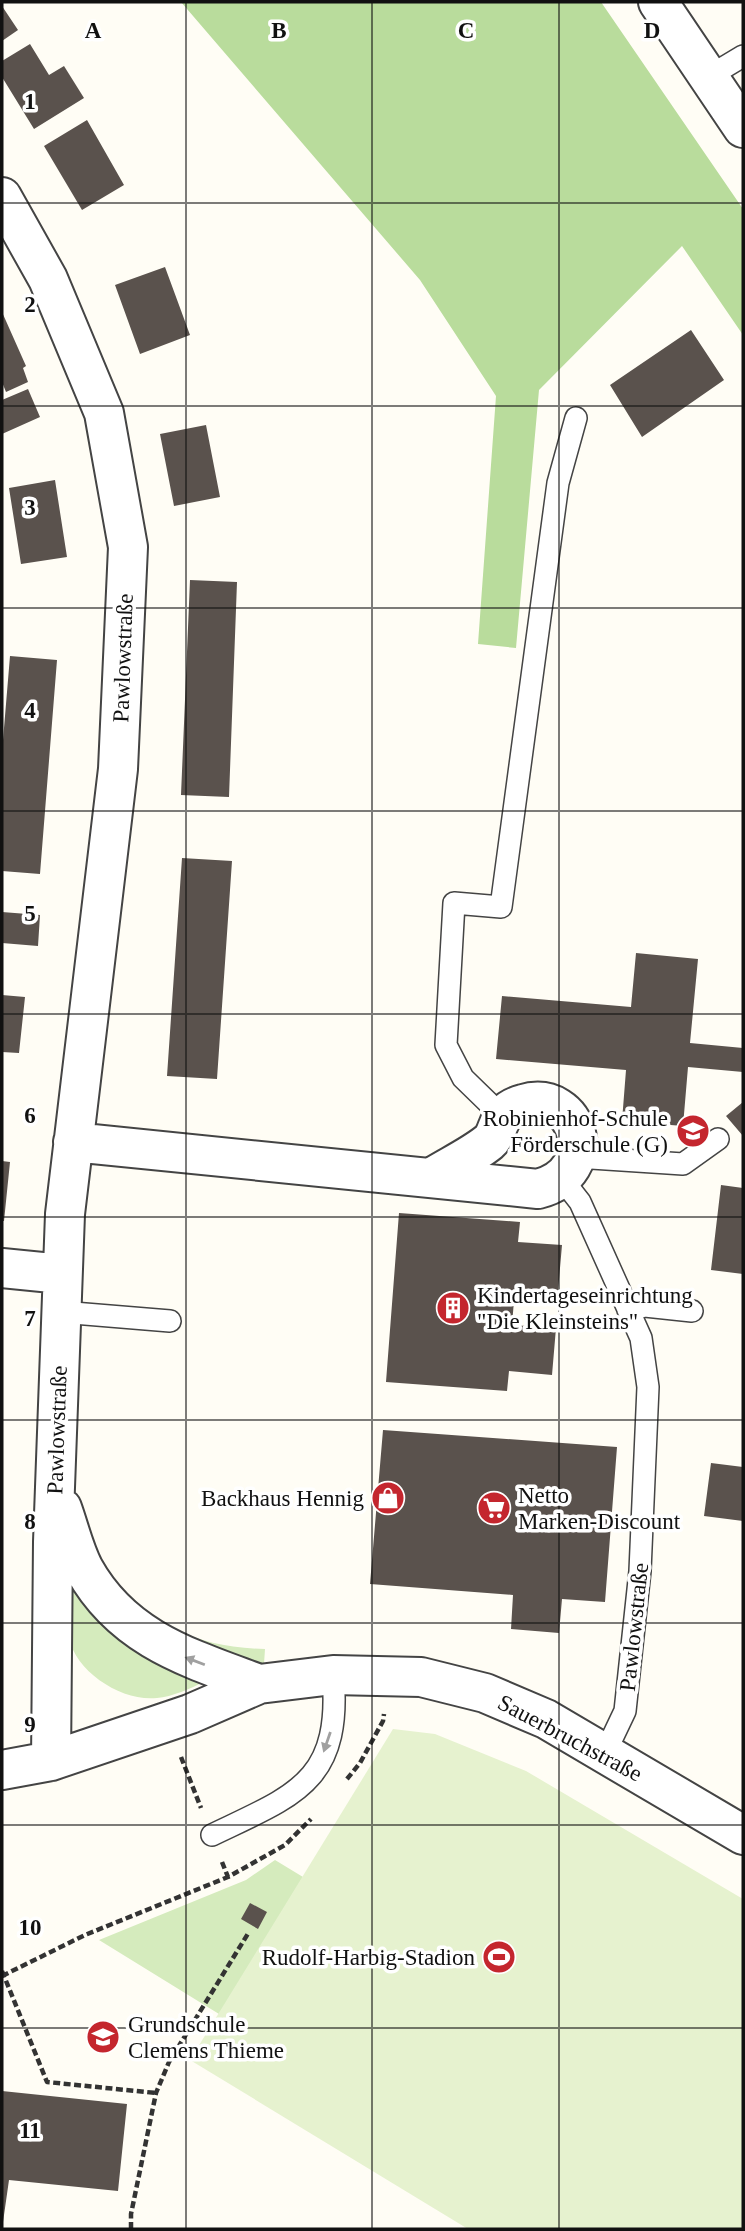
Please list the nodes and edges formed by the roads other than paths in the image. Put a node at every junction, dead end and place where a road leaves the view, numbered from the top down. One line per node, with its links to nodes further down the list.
1 (658, 2): 3 (street)
2 (743, 56): 3 (lane)
3 (708, 77): 4 (street)
4 (743, 128)
5 (2, 197): 9 (street, Pawlowstraße)
6 (576, 418): 7 (lane)
7 (502, 1116): 10 (street, Pawlowstraße); 11 (street)
8 (718, 1139): 10 (lane)
9 (73, 1142): 11 (street); 13 (street, Pawlowstraße)
10 (569, 1168): 11 (street); 14 (lane, Pawlowstraße)
11 (434, 1176)
12 (2, 1268): 13 (street)
13 (62, 1274): 16 (street, Pawlowstraße)
14 (628, 1310): 15 (lane); 21 (lane, Pawlowstraße)
15 (692, 1311)
16 (61, 1312): 17 (lane); 18 (street, Pawlowstraße)
17 (170, 1321)
18 (56, 1492): 20 (street, Sauerbruchstraße, one-way to 18); 22 (street, Pawlowstraße)
19 (333, 1675): 20 (street, Sauerbruchstraße); 21 (street, Sauerbruchstraße); 24 (lane, one-way to 24)
20 (259, 1684): 22 (street, Sauerbruchstraße)
21 (605, 1753): 25 (street, Sauerbruchstraße)
22 (51, 1761): 23 (street, Sauerbruchstraße)
23 (2, 1770)
24 (212, 1835)
25 (743, 1835)

